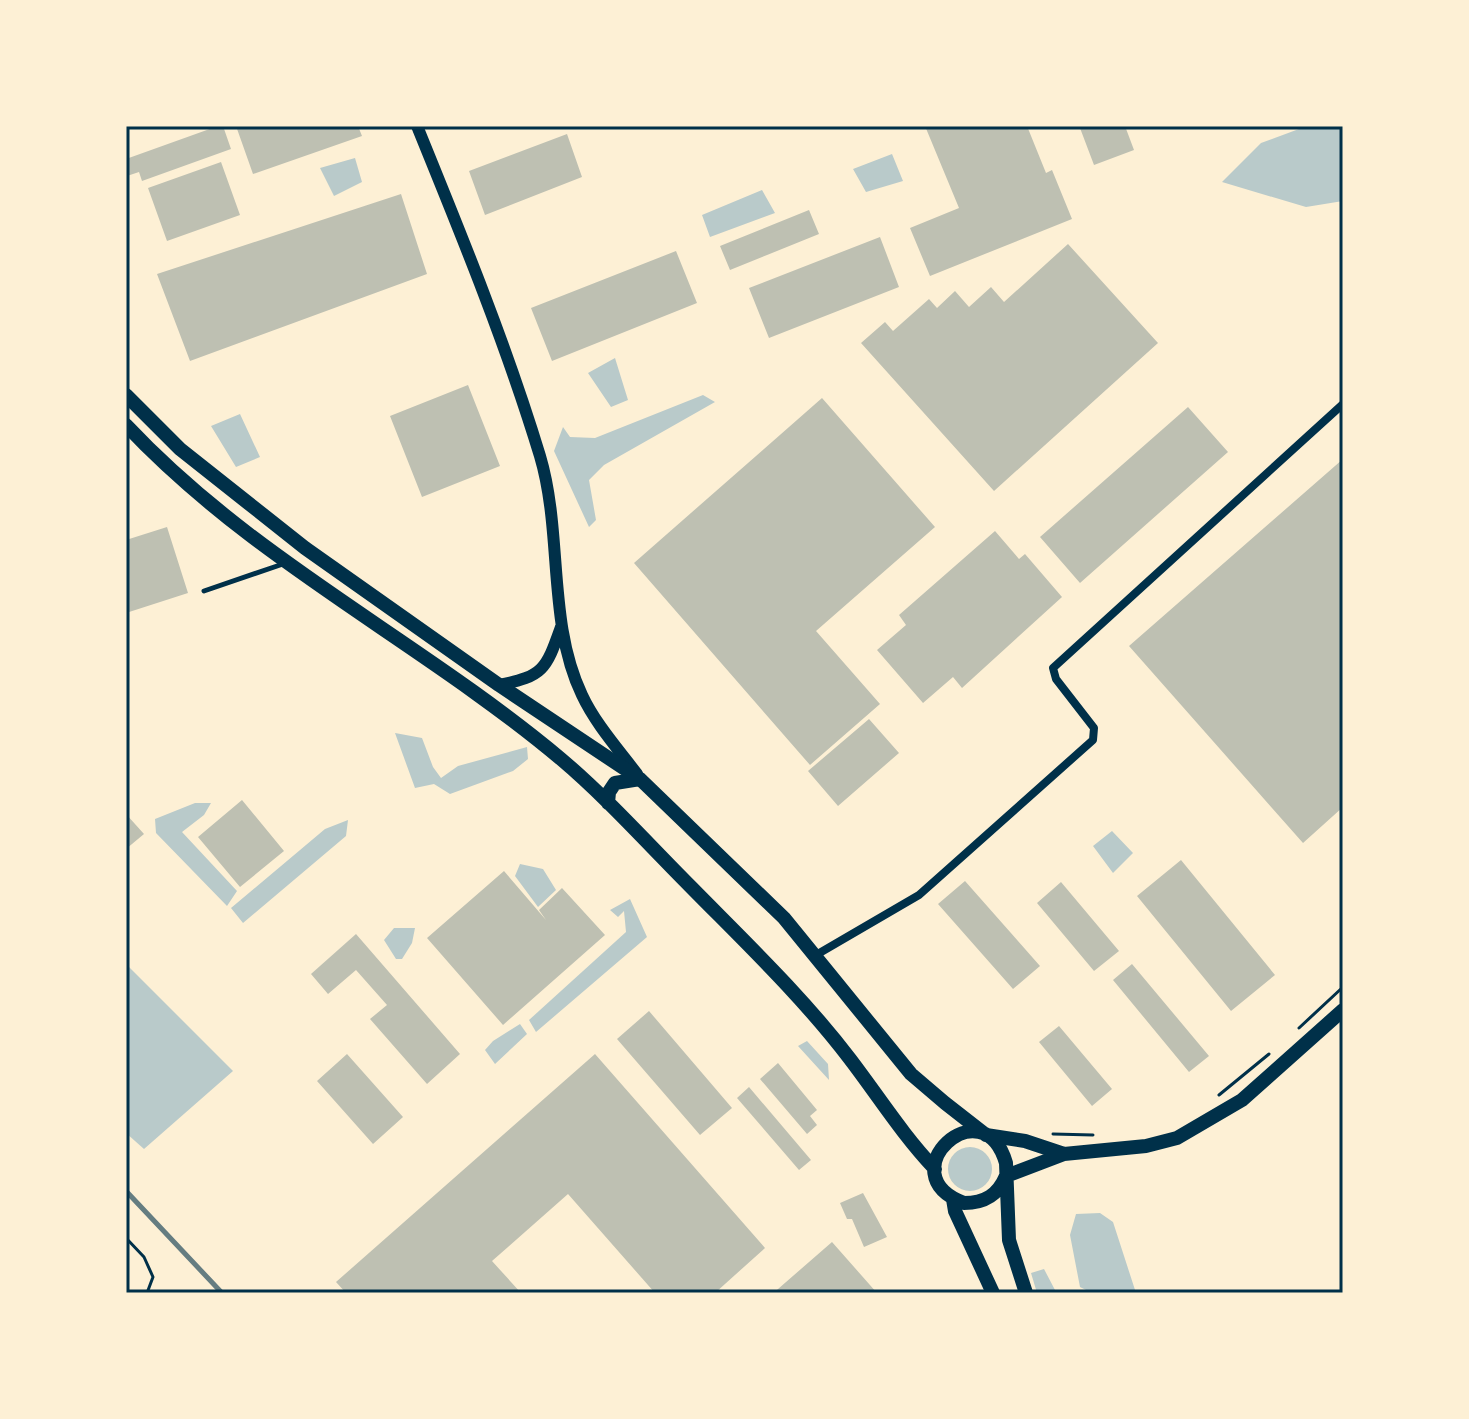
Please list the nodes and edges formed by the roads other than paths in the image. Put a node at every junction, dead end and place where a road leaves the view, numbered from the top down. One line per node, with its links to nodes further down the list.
1 (417, 126): 7 (street)
2 (126, 395): 8 (main road)
3 (1343, 404): 11 (street)
4 (126, 425): 5 (main road)
5 (284, 564): 6 (lane); 10 (main road)
6 (204, 591)
7 (562, 624): 8 (street); 9 (street)
8 (499, 685): 9 (main road)
9 (640, 779): 10 (main road); 11 (main road)
10 (608, 803): 15 (main road)
11 (816, 955): 13 (main road)
12 (1343, 1010): 14 (main road)
13 (986, 1135): 14 (main road); 15 (main road); 16 (main road)
14 (1064, 1154): 16 (main road)
15 (935, 1169): 17 (main road)
16 (1006, 1176): 17 (main road); 19 (main road)
17 (953, 1199): 18 (main road)
18 (993, 1293)
19 (1026, 1293)

